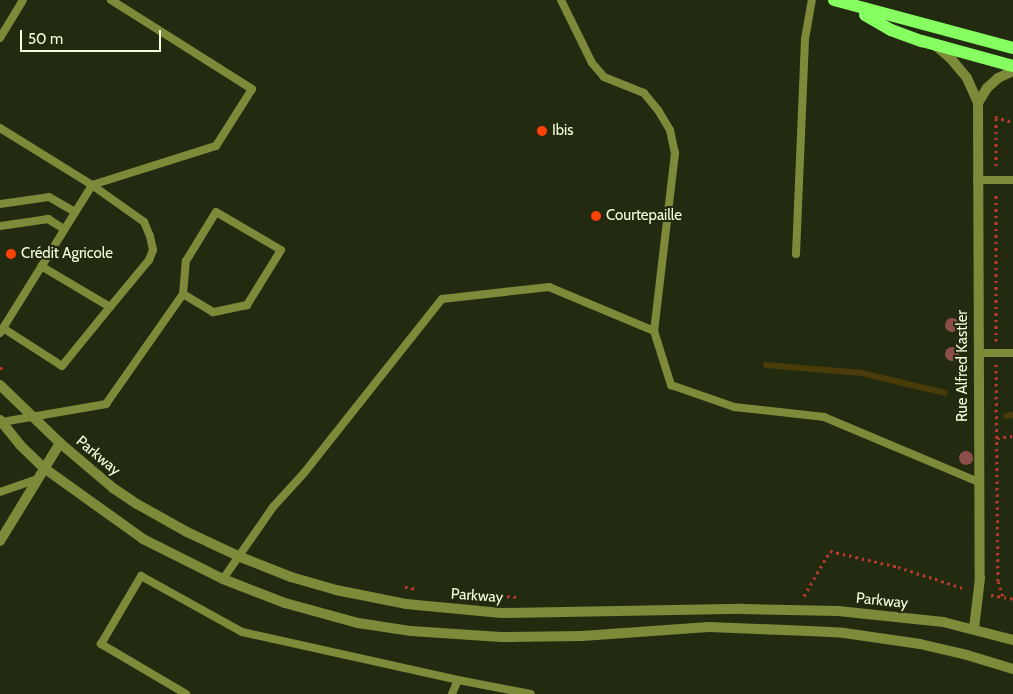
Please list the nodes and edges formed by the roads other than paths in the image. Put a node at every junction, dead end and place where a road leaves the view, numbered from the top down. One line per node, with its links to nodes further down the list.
1 (23, 0): 7 (lane)
2 (111, 0): 16 (lane)
3 (561, 0): 26 (lane)
4 (812, 0): 21 (lane)
5 (834, 0): 6 (main road)
6 (850, 6): 8 (main road); 9 (main road)
7 (0, 38)
8 (934, 45): 10 (main road); 12 (street, Rue Alfred Kastler)
9 (1013, 48)
10 (1013, 66)
11 (1013, 71): 12 (street)
12 (977, 108): 14 (street, Rue Alfred Kastler)
13 (0, 128): 16 (lane)
14 (978, 180): 15 (lane); 27 (street, Rue Alfred Kastler)
15 (1013, 180)
16 (92, 185): 18 (lane); 24 (lane)
17 (0, 204): 18 (lane)
18 (75, 212): 20 (lane)
19 (0, 226): 20 (lane)
20 (64, 228): 22 (lane)
21 (796, 254)
22 (41, 266): 24 (lane); 25 (lane)
23 (183, 294): 23 (lane); 30 (lane)
24 (110, 307): 25 (lane)
25 (2, 330)
26 (654, 331): 35 (lane); 38 (lane)
27 (978, 353): 28 (lane); 35 (street, Rue Alfred Kastler)
28 (1013, 353)
29 (0, 386): 30 (street, Parkway)
30 (31, 417): 31 (lane); 32 (street, Parkway)
31 (1, 421): 33 (street)
32 (60, 444): 33 (street); 38 (street, Parkway)
33 (44, 468): 34 (street); 39 (street)
34 (37, 479): 36 (lane); 37 (street)
35 (979, 482): 40 (street, Rue Alfred Kastler)
36 (0, 492)
37 (0, 541)
38 (238, 556): 39 (lane); 40 (street, Parkway)
39 (223, 579): 42 (street)
40 (974, 628): 41 (street, Parkway)
41 (1013, 640)
42 (1013, 669)
43 (458, 680): 44 (lane); 45 (lane); 46 (lane)
44 (186, 694)
45 (452, 694)
46 (531, 694)

